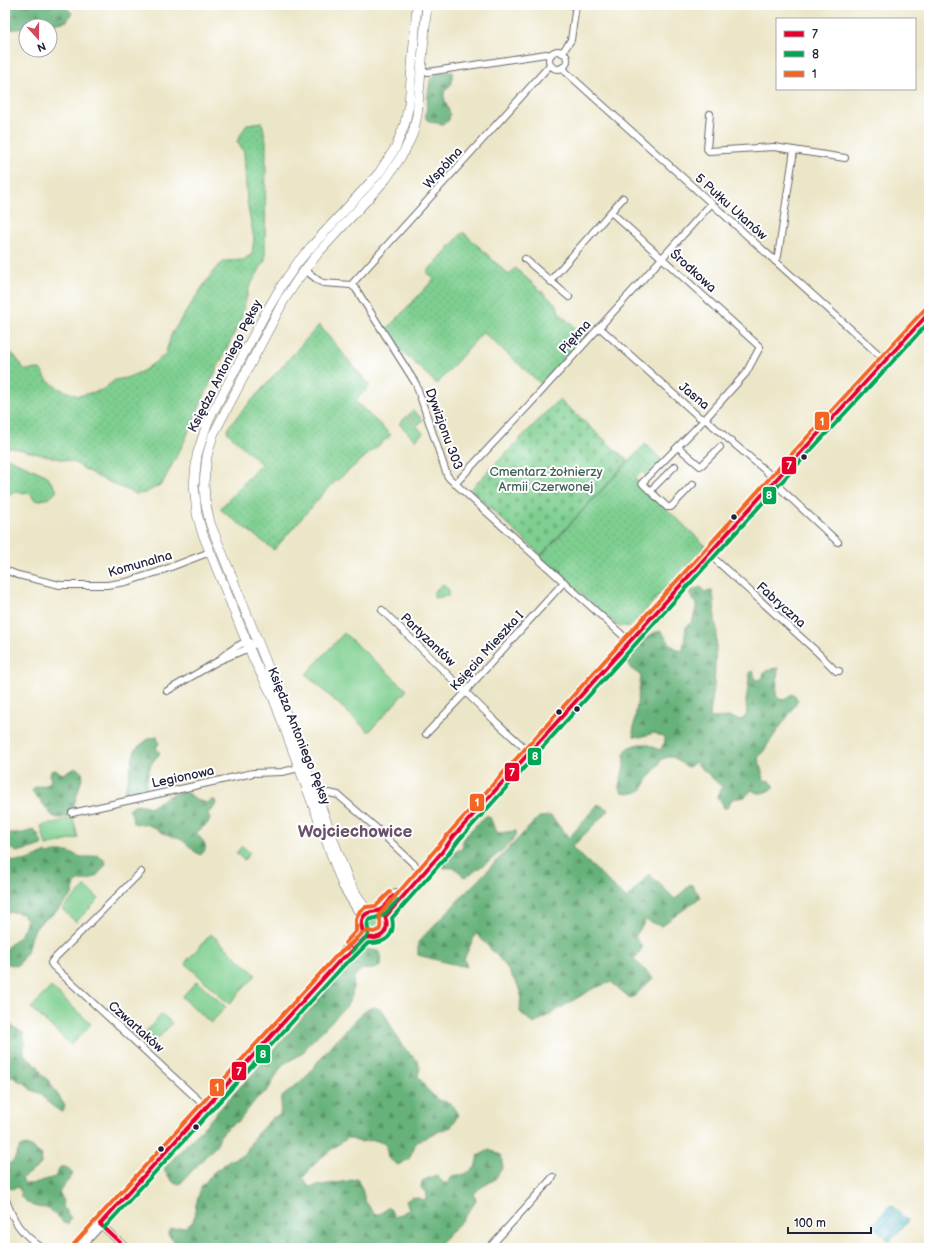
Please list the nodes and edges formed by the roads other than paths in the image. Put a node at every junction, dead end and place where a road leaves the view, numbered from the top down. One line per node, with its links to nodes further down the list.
1 (417, 5): 34 (main road, Księdza Antoniego Pęksy)
2 (427, 5): 8 (main road, Księdza Antoniego Pęksy)
3 (576, 5): 4 (street)
4 (562, 53): 5 (street); 7 (street)
5 (551, 55): 6 (street); 8 (street)
6 (550, 65): 7 (street); 20 (street, Wspólna)
7 (563, 67): 13 (street, 5 Pułku Ułanów)
8 (422, 72): 18 (main road, Księdza Antoniego Pęksy)
9 (710, 114): 10 (street)
10 (794, 150): 11 (street); 17 (street)
11 (845, 158)
12 (623, 198): 14 (street)
13 (711, 204): 15 (street, Piękna); 17 (street, 5 Pułku Ułanów)
14 (611, 212): 15 (street, Środkowa); 19 (street)
15 (662, 258): 23 (street, Piękna); 25 (street, Środkowa)
16 (525, 259): 19 (street)
17 (775, 261): 24 (street, 5 Pułku Ułanów)
18 (305, 270): 20 (street); 39 (main road, Księdza Antoniego Pęksy)
19 (550, 281): 21 (street)
20 (351, 285): 30 (street, Dywizjonu 303)
21 (569, 298)
22 (929, 313): 24 (main road)
23 (599, 327): 25 (street, Jasna); 30 (street, Piękna)
24 (886, 361): 29 (main road)
25 (704, 419): 26 (street); 29 (street, Jasna)
26 (678, 447): 27 (street); 32 (street)
27 (720, 447)
28 (675, 466): 32 (street)
29 (775, 481): 33 (street, Jasna); 35 (main road)
30 (455, 484): 37 (street, Dywizjonu 303)
31 (693, 484): 32 (street)
32 (650, 491)
33 (838, 542)
34 (210, 552): 36 (street, Komunalna); 41 (main road, Księdza Antoniego Pęksy)
35 (709, 554): 40 (main road); 42 (street, Fabryczna)
36 (5, 570)
37 (564, 582): 40 (street, Dywizjonu 303); 44 (street, Księcia Mieszka I)
38 (382, 610): 44 (street, Partyzantów)
39 (258, 642): 41 (street); 48 (main road, Księdza Antoniego Pęksy)
40 (630, 642): 46 (main road)
41 (248, 645): 43 (street); 47 (main road, Księdza Antoniego Pęksy)
42 (839, 671)
43 (167, 691)
44 (466, 692): 45 (street, Księcia Mieszka I); 46 (street, Partyzantów)
45 (426, 734)
46 (529, 752): 50 (main road)
47 (299, 768): 49 (street, Legionowa); 54 (main road, Księdza Antoniego Pęksy)
48 (317, 797): 51 (street); 53 (main road, Księdza Antoniego Pęksy)
49 (72, 813)
50 (454, 836): 51 (main road); 53 (main road)
51 (419, 869): 53 (main road)
52 (141, 872): 56 (street, Czwartaków)
53 (378, 914): 54 (main road); 55 (main road)
54 (362, 919): 55 (main road)
55 (365, 934): 56 (main road)
56 (206, 1107): 59 (main road)
57 (553, 1177): 63 (street)
58 (5, 1197): 60 (street)
59 (100, 1224): 61 (main road); 62 (street)
60 (42, 1248)
61 (78, 1248)
62 (126, 1248)
63 (488, 1248)

